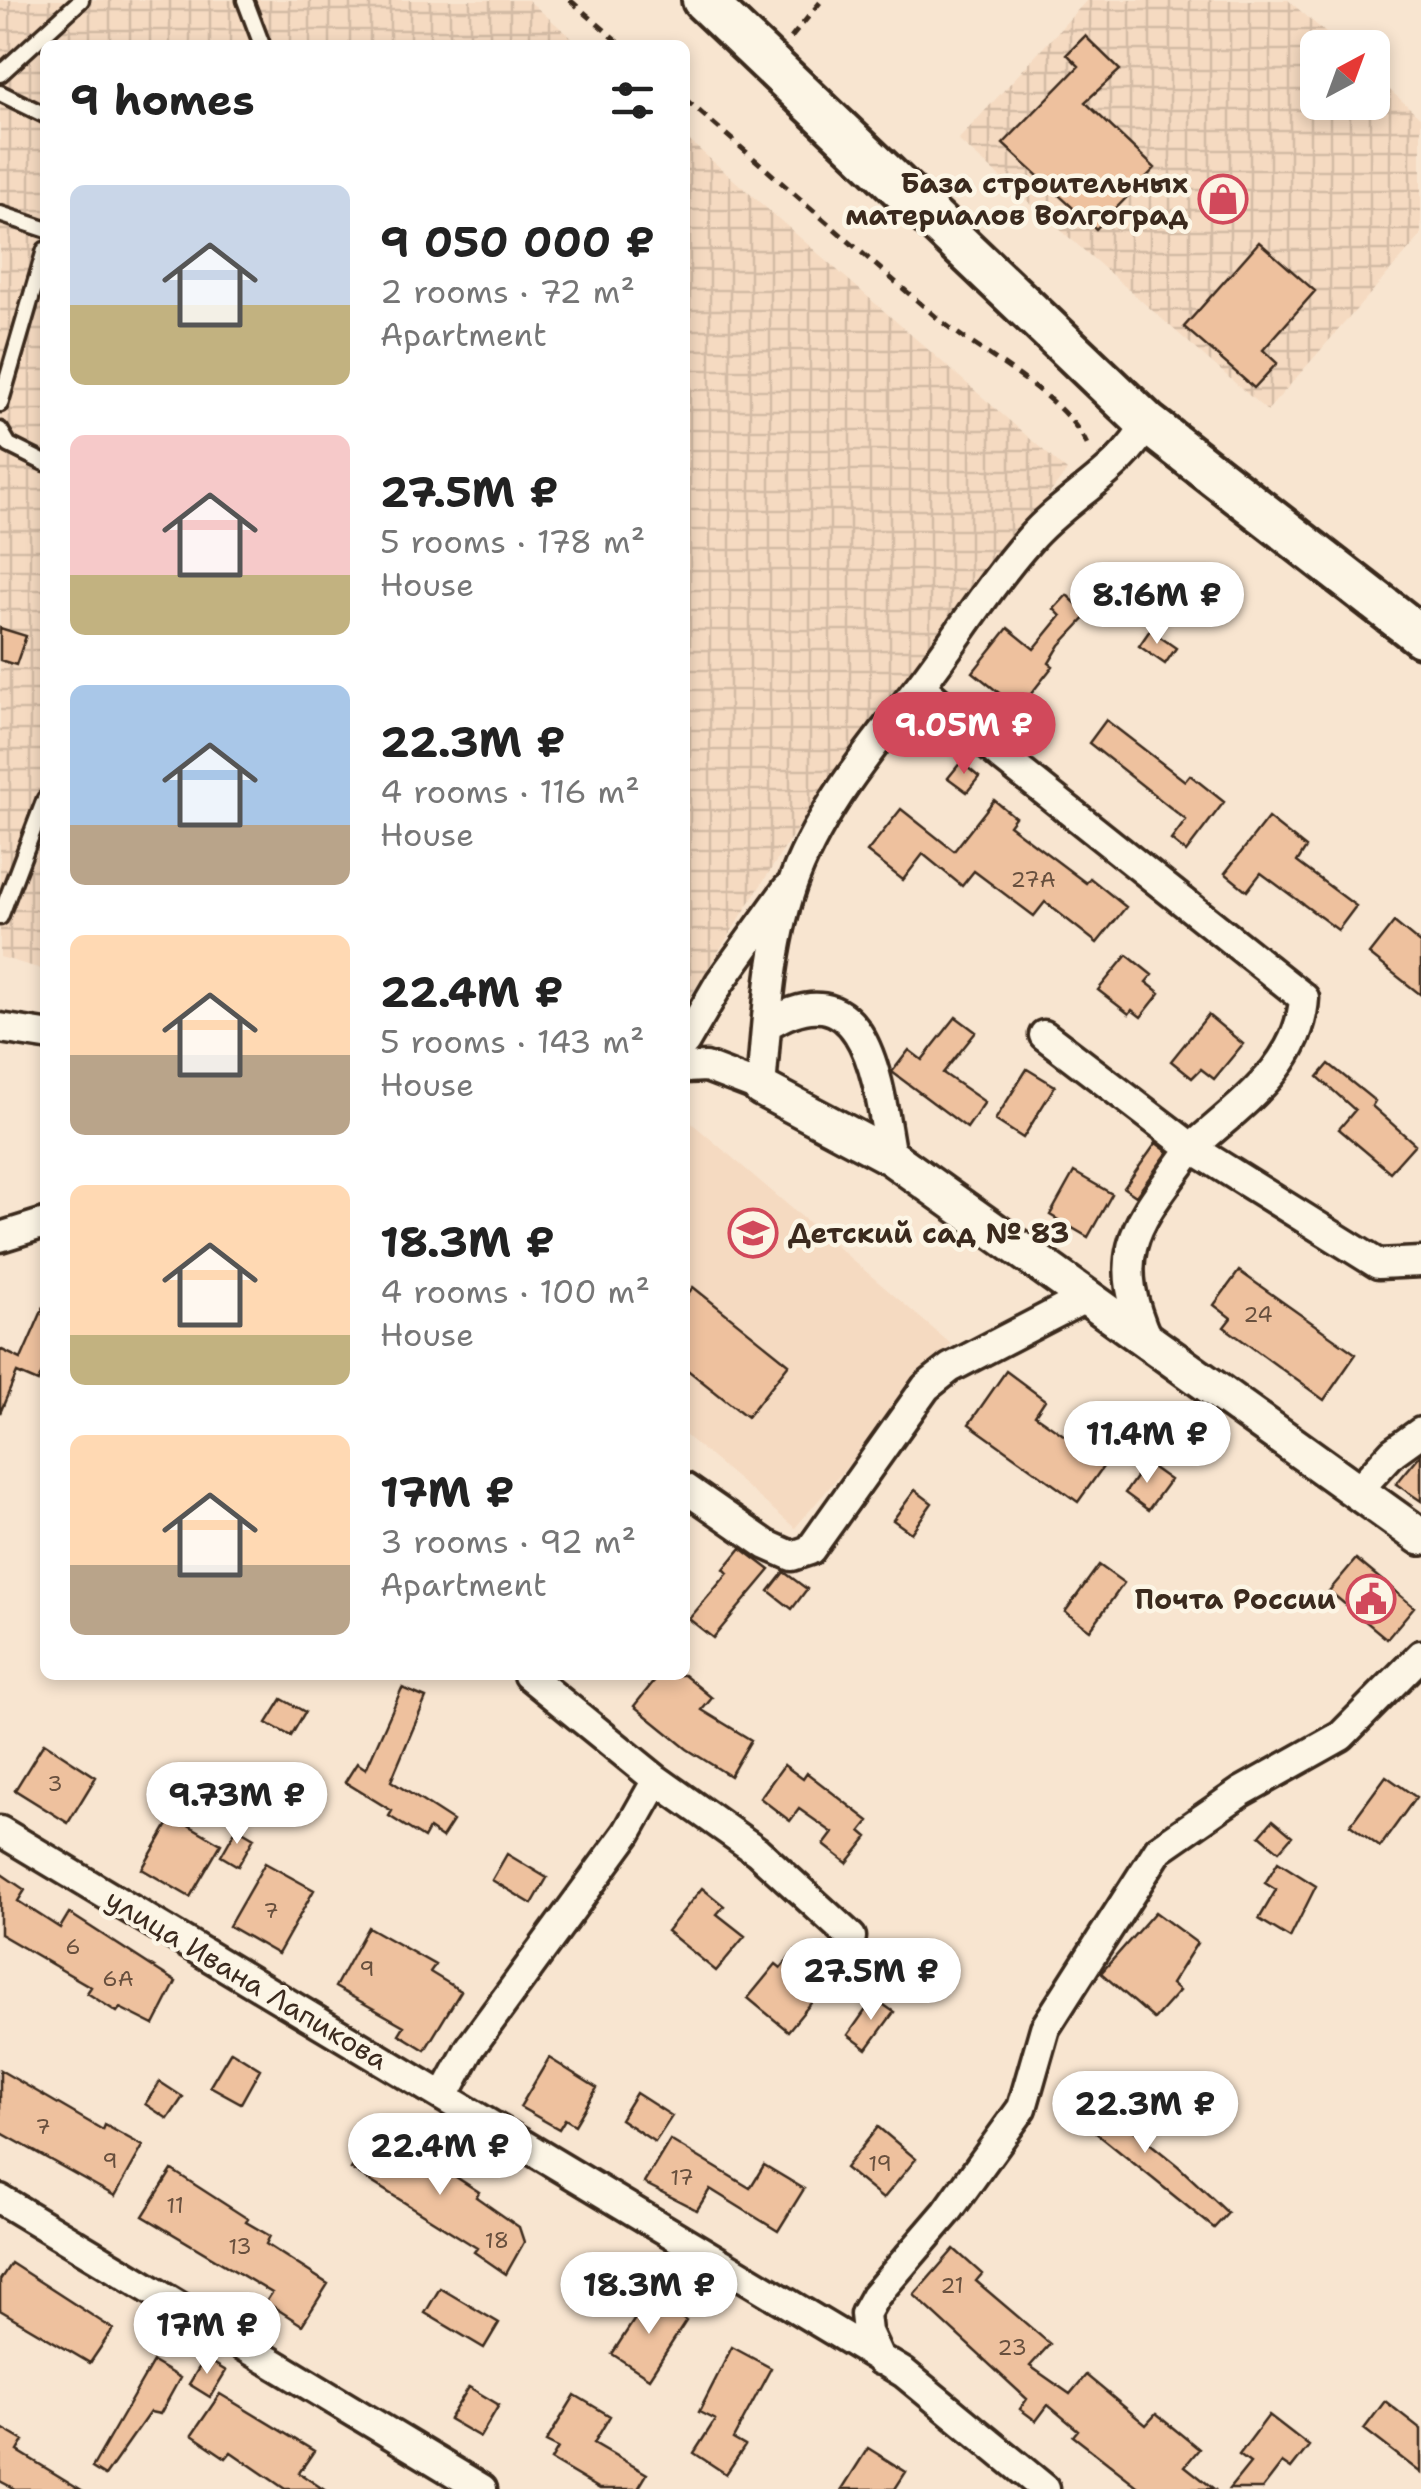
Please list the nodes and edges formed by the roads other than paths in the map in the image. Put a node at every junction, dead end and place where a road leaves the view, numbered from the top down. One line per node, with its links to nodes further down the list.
1 (81, 0): 5 (lane)
2 (245, 0): 4 (lane)
3 (703, 0): 12 (main road)
4 (260, 40)
5 (0, 74)
6 (0, 93): 7 (lane)
7 (40, 113)
8 (0, 214): 9 (lane)
9 (40, 227)
10 (40, 267): 11 (lane)
11 (0, 404)
12 (1147, 423): 15 (main road); 16 (street)
13 (0, 430): 14 (lane)
14 (40, 461)
15 (1421, 636)
16 (920, 686): 18 (street); 27 (street)
17 (40, 811): 19 (lane)
18 (794, 878): 20 (street); 22 (street)
19 (0, 917)
20 (766, 1025): 26 (street); 28 (street)
21 (0, 1028): 23 (street)
22 (690, 1033)
23 (40, 1034)
24 (1044, 1035): 27 (street)
25 (690, 1068): 26 (street)
26 (762, 1088): 28 (street)
27 (1192, 1148): 31 (street); 33 (street)
28 (891, 1157): 32 (street)
29 (40, 1225): 30 (street)
30 (0, 1237)
31 (1421, 1262)
32 (1085, 1298): 33 (street); 36 (street)
33 (1148, 1341): 35 (street)
34 (1421, 1432): 35 (street)
35 (1359, 1489): 37 (street)
36 (690, 1491)
37 (1421, 1537)
38 (1421, 1655): 45 (street)
39 (534, 1680): 40 (street)
40 (657, 1780): 42 (street); 43 (street)
41 (0, 1831): 43 (street, улица Ивана Лапикова)
42 (851, 1937)
43 (444, 2096): 46 (street, улица Ивана Лапикова)
44 (2, 2203): 48 (street)
45 (874, 2296): 46 (street); 47 (street)
46 (809, 2318): 47 (street, улица Ивана Лапикова)
47 (880, 2360): 49 (street, улица Ивана Лапикова)
48 (482, 2489)
49 (1045, 2489)

